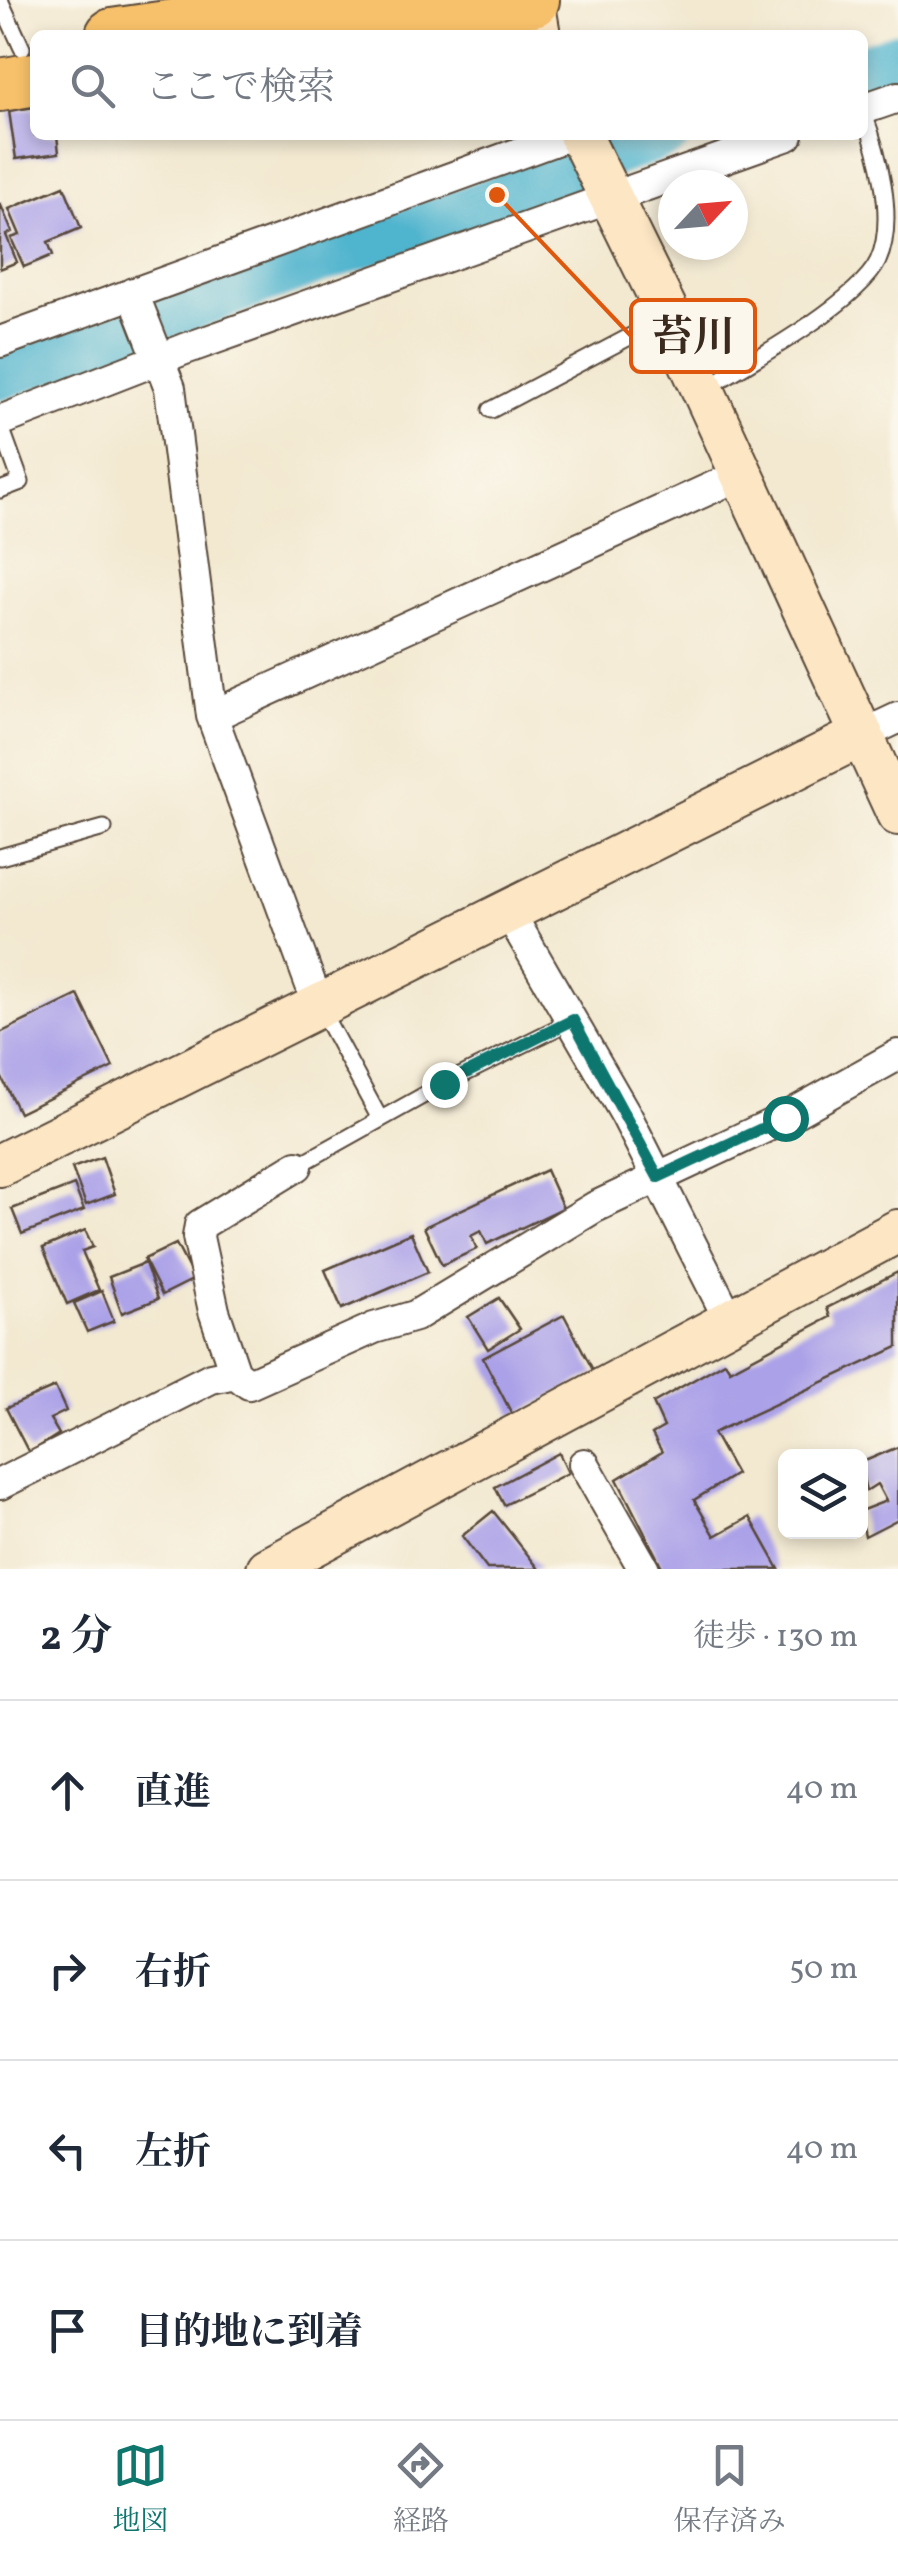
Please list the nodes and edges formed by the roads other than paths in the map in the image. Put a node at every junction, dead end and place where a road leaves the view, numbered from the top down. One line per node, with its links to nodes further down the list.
1 (0, 0): 7 (lane)
2 (352, 0): 4 (highway)
3 (533, 0): 5 (highway); 6 (street)
4 (146, 30)
5 (344, 30)
6 (538, 30)
7 (18, 62)
8 (898, 96): 9 (street)
9 (868, 108)
10 (868, 123): 19 (lane)
11 (569, 140): 15 (street)
12 (579, 140): 14 (street)
13 (772, 140): 14 (street)
14 (607, 192): 16 (street); 18 (street)
15 (134, 298): 17 (street); 18 (street)
16 (668, 316): 19 (street); 20 (lane)
17 (0, 342)
18 (157, 358): 21 (street); 24 (street)
19 (702, 390): 22 (street)
20 (491, 410)
21 (0, 423): 23 (lane)
22 (742, 474): 24 (street); 25 (street)
23 (0, 490)
24 (212, 716): 30 (street)
25 (880, 726): 26 (street); 29 (street)
26 (898, 814)
27 (104, 828): 28 (lane)
28 (0, 856)
29 (507, 910): 30 (street); 31 (street)
30 (319, 1007): 33 (lane); 34 (street)
31 (573, 1020): 33 (lane); 36 (street)
32 (898, 1055): 36 (street)
33 (380, 1119): 35 (lane)
34 (4, 1153)
35 (297, 1166): 39 (street)
36 (658, 1177): 38 (street); 39 (street)
37 (898, 1231): 38 (street)
38 (730, 1320): 42 (street)
39 (234, 1372): 41 (street)
40 (584, 1464): 43 (street)
41 (0, 1484)
42 (268, 1569)
43 (644, 1569)

